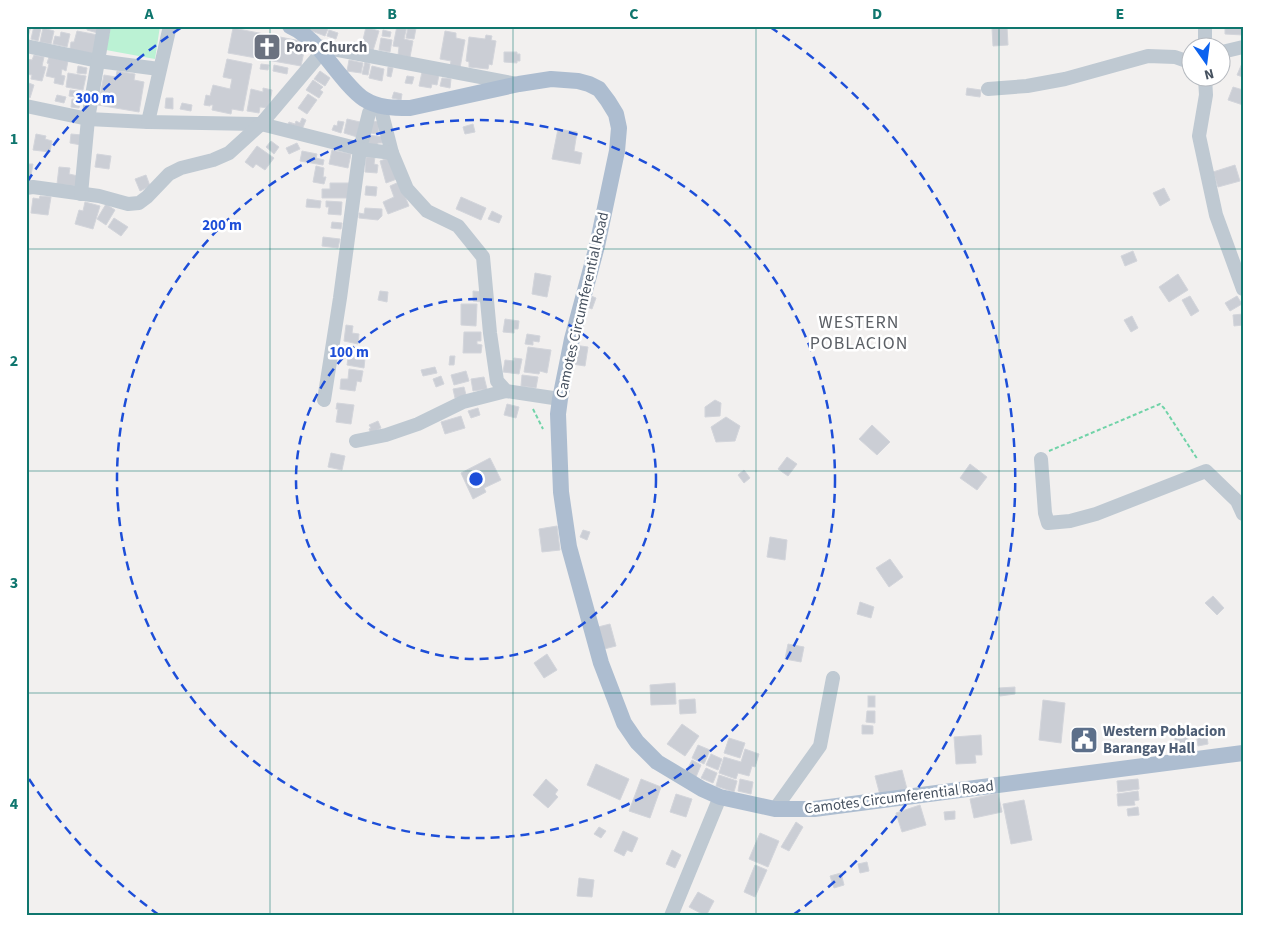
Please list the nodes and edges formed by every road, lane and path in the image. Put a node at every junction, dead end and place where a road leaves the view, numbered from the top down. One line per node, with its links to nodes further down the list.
1 (104, 26): 7 (street)
2 (170, 26): 8 (street)
3 (290, 26): 5 (main road, Camotes Circumferential Road)
4 (26, 46): 7 (street)
5 (319, 49): 9 (street); 12 (main road, Camotes Circumferential Road); 16 (street)
6 (1182, 59): 11 (street)
7 (98, 61): 8 (street); 14 (street)
8 (159, 69): 15 (street)
9 (519, 84): 12 (main road, Camotes Circumferential Road); 23 (main road, Camotes Circumferential Road)
10 (1206, 88): 21 (street)
11 (988, 90)
12 (378, 105): 17 (street); 18 (street)
13 (26, 106): 14 (street)
14 (88, 119): 15 (street); 20 (street)
15 (148, 122): 16 (street)
16 (261, 124): 17 (street); 20 (street)
17 (360, 149): 18 (street); 24 (street)
18 (392, 153): 22 (street)
19 (26, 188): 20 (street)
20 (81, 194)
21 (1243, 289)
22 (506, 391): 23 (street); 27 (street)
23 (560, 399): 33 (main road, Camotes Circumferential Road)
24 (324, 400)
25 (528, 405): 26 (path)
26 (545, 435)
27 (356, 440)
28 (1041, 459): 29 (path); 29 (street)
29 (1206, 471): 30 (street)
30 (1243, 514)
31 (833, 678): 34 (street)
32 (1243, 753): 34 (main road, Camotes Circumferential Road)
33 (720, 797): 34 (main road, Camotes Circumferential Road); 35 (street)
34 (775, 809)
35 (671, 916)

